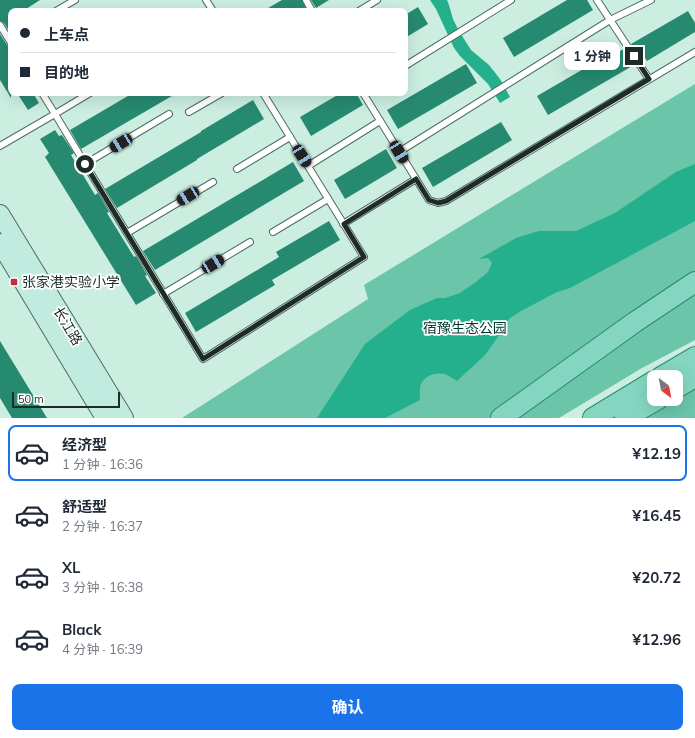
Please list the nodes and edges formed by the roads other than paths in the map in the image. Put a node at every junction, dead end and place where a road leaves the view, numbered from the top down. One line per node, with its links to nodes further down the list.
1 (75, 0): 6 (lane)
2 (378, 0): 7 (lane)
3 (512, 0): 12 (lane)
4 (597, 0): 8 (lane)
5 (651, 0): 8 (lane)
6 (61, 8)
7 (364, 8)
8 (610, 20): 13 (lane); 25 (lane)
9 (0, 25): 10 (lane)
10 (8, 37)
11 (695, 52): 13 (lane)
12 (408, 64)
13 (649, 79): 29 (lane)
14 (44, 96): 20 (lane)
15 (85, 96): 20 (lane)
16 (217, 96): 19 (lane)
17 (265, 96): 23 (lane)
18 (365, 96): 22 (lane)
19 (189, 112)
20 (55, 114): 24 (lane); 26 (lane)
21 (169, 114): 26 (lane)
22 (380, 121): 25 (lane); 27 (lane)
23 (290, 136): 27 (lane); 28 (lane)
24 (0, 146)
25 (399, 152): 29 (lane)
26 (85, 164): 35 (lane)
27 (308, 166): 31 (lane)
28 (237, 169)
29 (416, 179): 33 (lane)
30 (213, 182): 35 (lane)
31 (328, 199): 33 (lane); 34 (lane)
32 (0, 214): 36 (street, 长江路)
33 (344, 224): 39 (lane)
34 (273, 232)
35 (127, 233): 39 (lane)
36 (4, 239): 46 (street, 长江路); 47 (street, 长江路)
37 (250, 242): 39 (lane)
38 (695, 282): 48 (main road)
39 (163, 294)
40 (695, 357): 41 (main road)
41 (673, 370)
42 (695, 377): 43 (main road)
43 (683, 384)
44 (647, 385): 49 (main road)
45 (647, 406): 50 (main road)
46 (105, 418)
47 (124, 418)
48 (501, 418)
49 (592, 418)
50 (626, 418)

